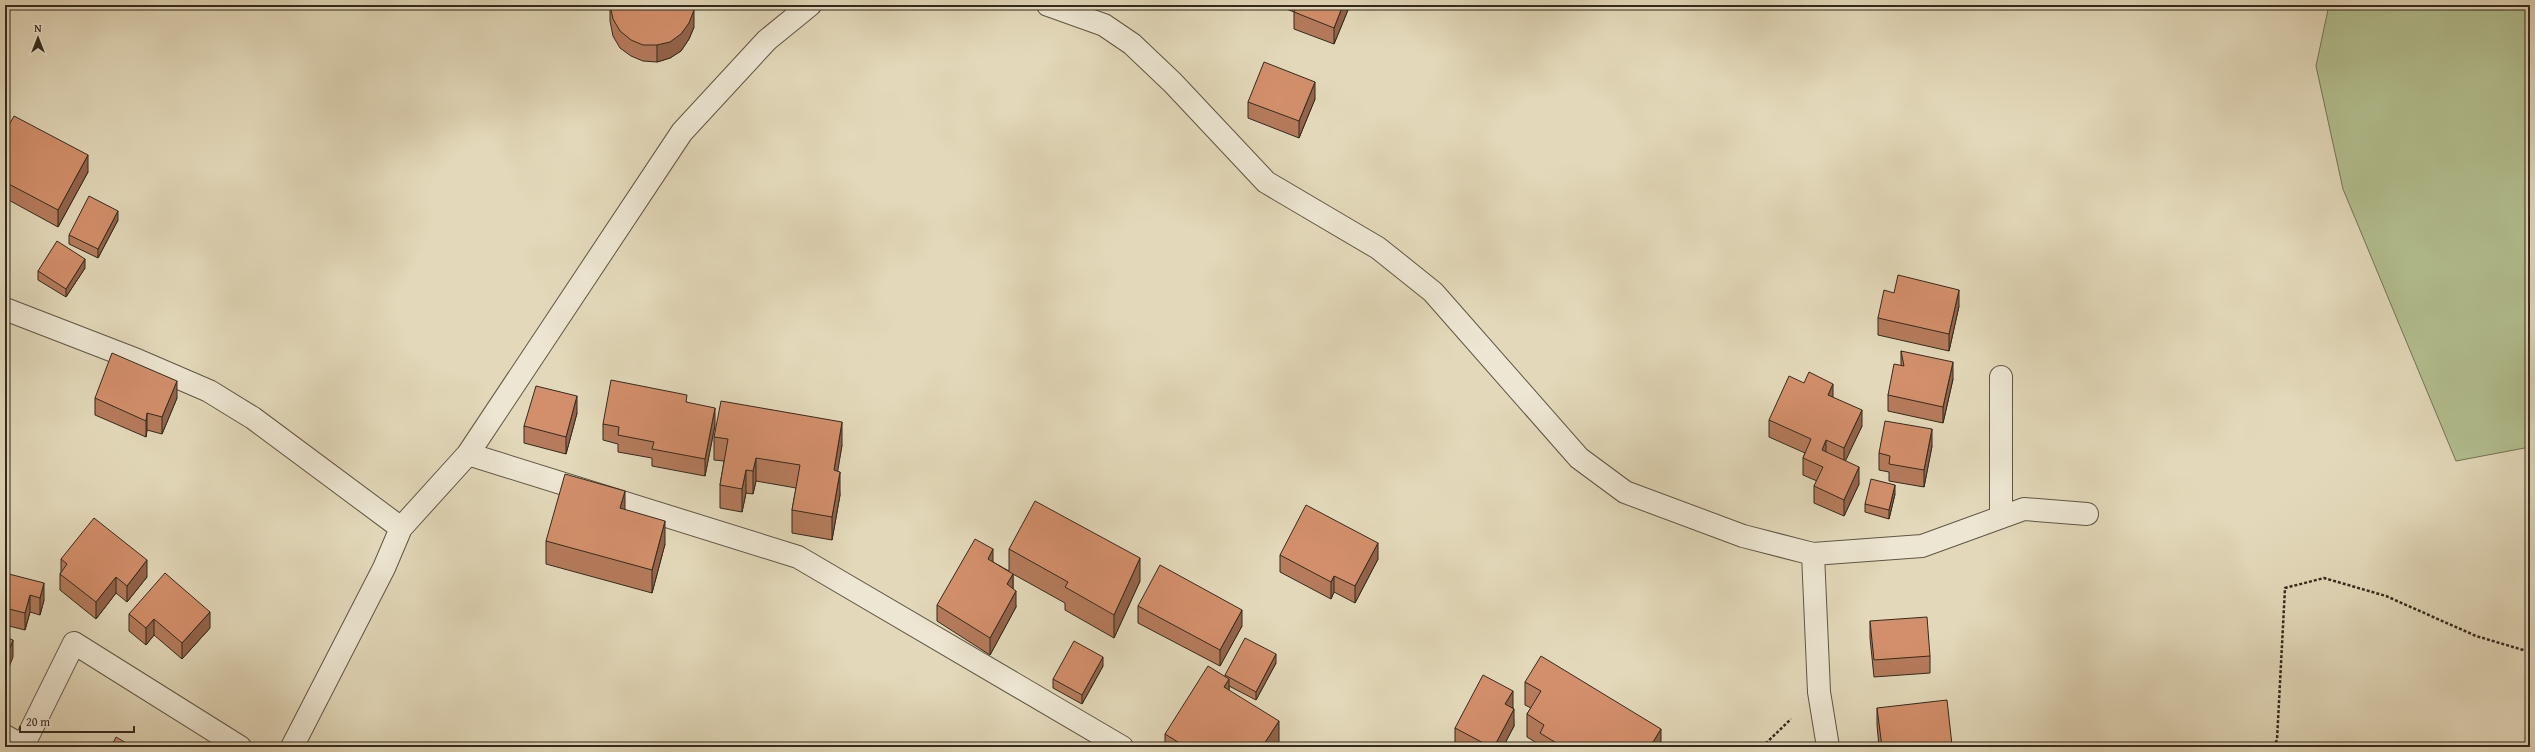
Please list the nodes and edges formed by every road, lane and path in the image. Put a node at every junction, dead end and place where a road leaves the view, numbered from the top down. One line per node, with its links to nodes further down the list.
1 (810, 5): 5 (street)
2 (1048, 5): 9 (street)
3 (5, 309): 8 (street)
4 (2001, 377): 7 (street)
5 (468, 454): 8 (street); 14 (street)
6 (2087, 514): 7 (street)
7 (2001, 517): 9 (street)
8 (401, 528): 13 (street)
9 (1813, 554): 15 (street)
10 (2530, 652): 16 (path)
11 (5, 736): 12 (street)
12 (240, 747)
13 (292, 747)
14 (1122, 747)
15 (1828, 747)
16 (2274, 747)

